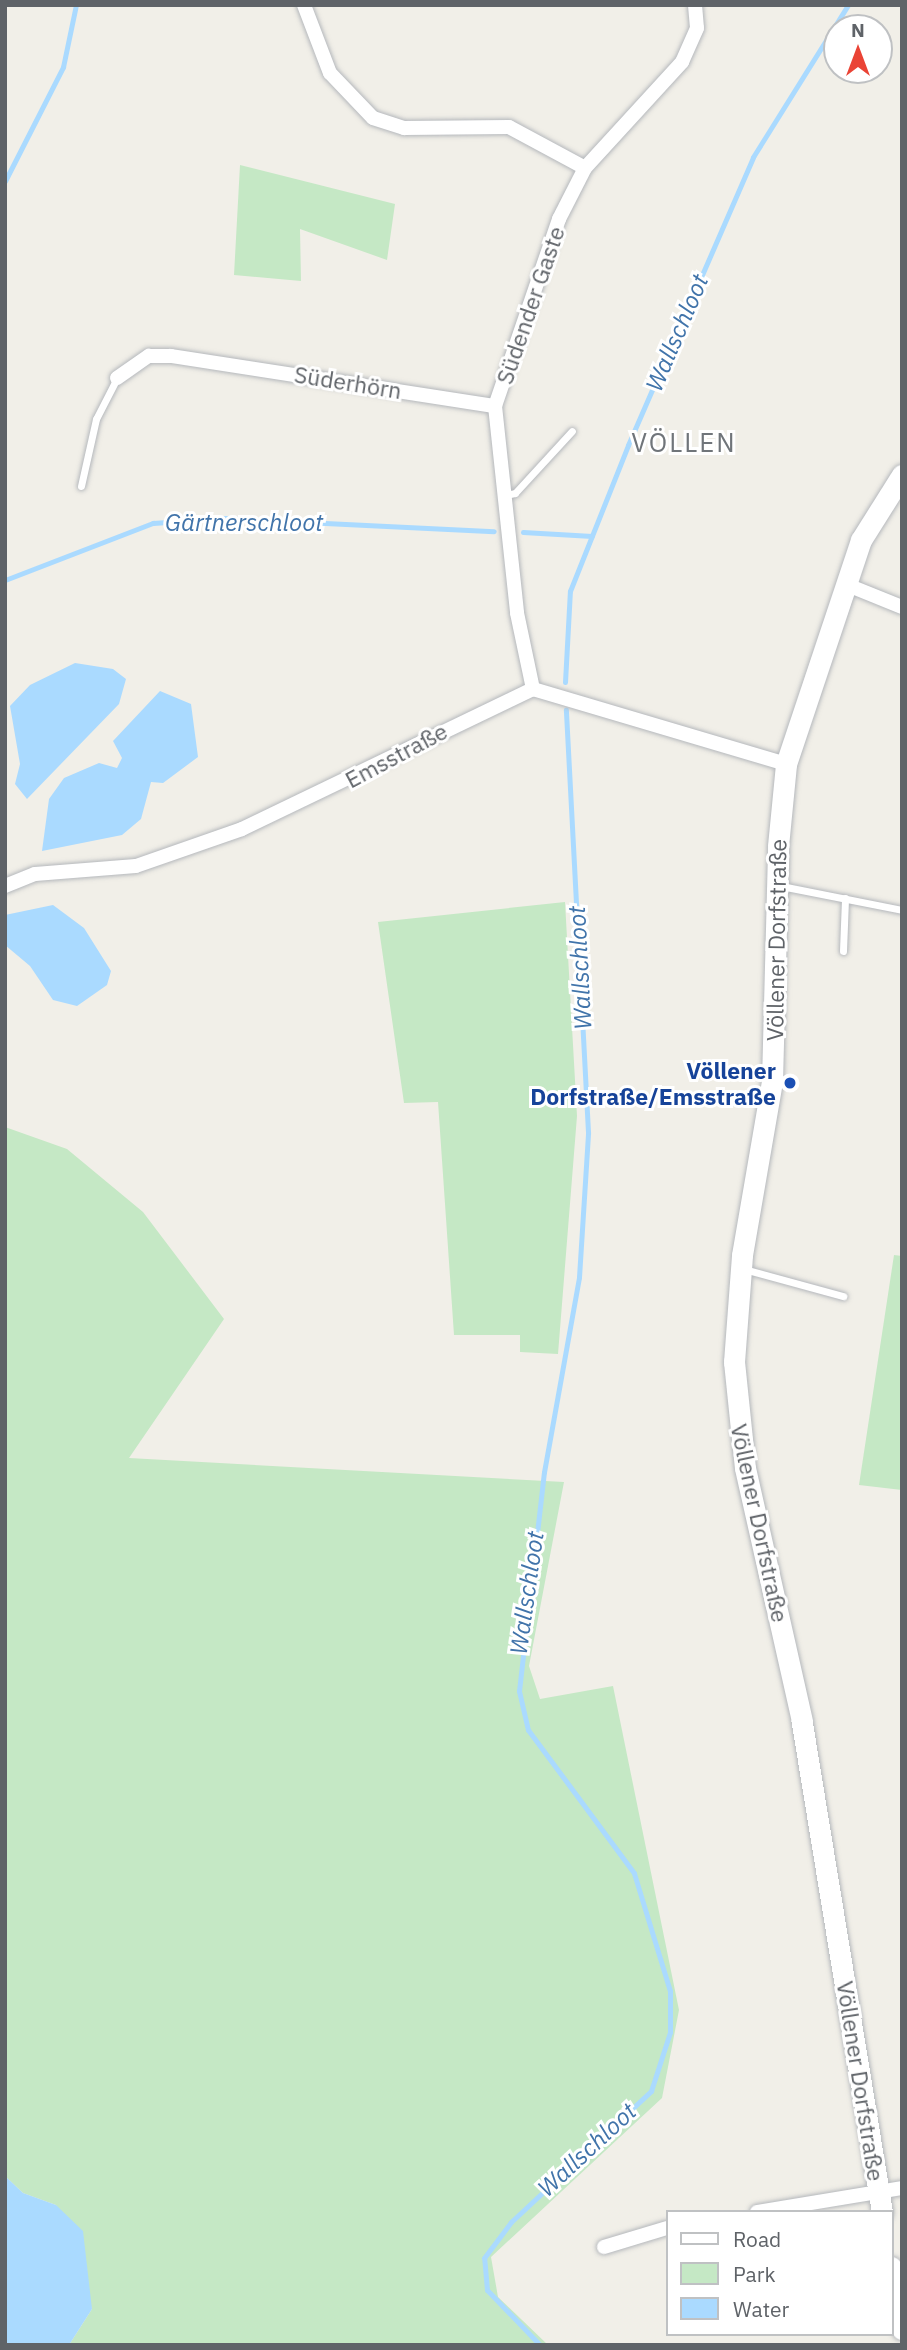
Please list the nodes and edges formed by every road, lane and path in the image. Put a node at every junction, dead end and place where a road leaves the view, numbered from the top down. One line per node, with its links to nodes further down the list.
1 (304, 5): 3 (street)
2 (695, 5): 3 (street, Südender Gaste)
3 (585, 168): 5 (street, Südender Gaste)
4 (117, 378): 5 (street, Süderhörn); 8 (lane)
5 (495, 405): 9 (street)
6 (572, 431): 9 (lane)
7 (902, 475): 10 (street, Völlener Dorfstraße)
8 (81, 486)
9 (505, 495): 12 (street)
10 (845, 584): 11 (street); 13 (street, Völlener Dorfstraße)
11 (902, 607)
12 (533, 689): 13 (street); 14 (street, Emsstraße)
13 (786, 764): 15 (street, Völlener Dorfstraße)
14 (7, 880)
15 (777, 885): 16 (lane); 19 (street, Völlener Dorfstraße)
16 (845, 898): 17 (lane); 18 (lane)
17 (902, 910)
18 (843, 951)
19 (740, 1268): 20 (lane); 22 (street, Völlener Dorfstraße)
20 (843, 1296)
21 (902, 2188): 22 (street)
22 (879, 2189): 23 (street); 24 (street, Völlener Dorfstraße)
23 (768, 2210)
24 (882, 2210)
25 (666, 2228): 26 (street)
26 (604, 2247)
27 (893, 2278): 28 (street)
28 (902, 2329)

